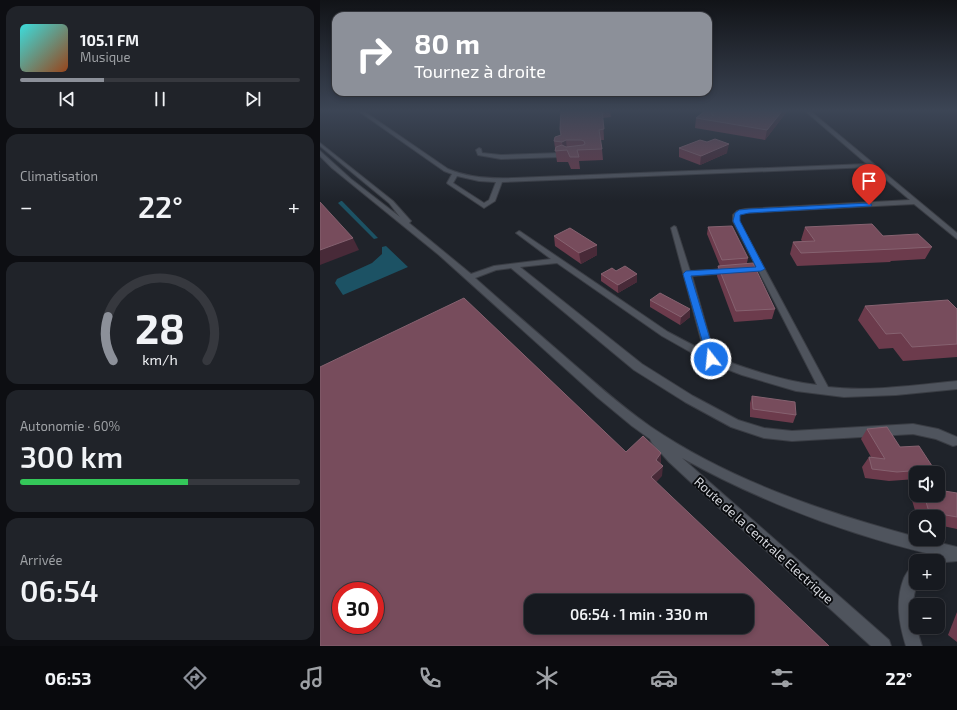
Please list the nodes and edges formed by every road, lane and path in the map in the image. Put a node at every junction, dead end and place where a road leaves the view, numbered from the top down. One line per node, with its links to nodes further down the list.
1 (402, 140): 8 (street)
2 (842, 140): 7 (street)
3 (320, 144): 12 (street)
4 (479, 150): 6 (street)
5 (320, 153): 12 (street)
6 (560, 155)
7 (872, 165): 9 (street); 10 (street)
8 (455, 174): 9 (street); 9 (street)
9 (499, 180)
10 (916, 202): 14 (street); 22 (street)
11 (674, 228): 18 (street)
12 (416, 231): 19 (street)
13 (520, 233): 15 (street)
14 (957, 238)
15 (560, 260): 16 (street); 20 (street)
16 (513, 266): 19 (street); 24 (street)
17 (739, 270): 18 (street)
18 (686, 274): 20 (street)
19 (469, 278): 23 (street)
20 (711, 359): 22 (street)
21 (957, 385): 22 (street)
22 (825, 391)
23 (650, 431): 25 (street); 28 (street, Route de la Centrale Electrique)
24 (953, 442)
25 (957, 554): 26 (street)
26 (945, 555)
27 (909, 584): 29 (street)
28 (883, 646)
29 (914, 646)

